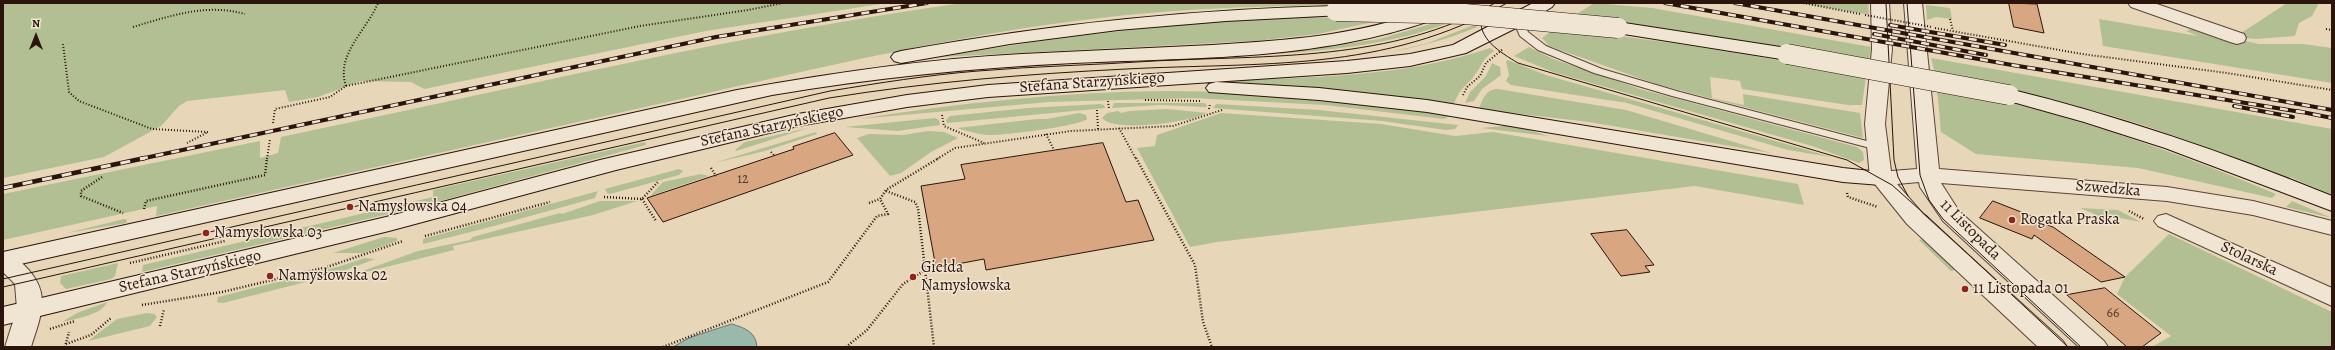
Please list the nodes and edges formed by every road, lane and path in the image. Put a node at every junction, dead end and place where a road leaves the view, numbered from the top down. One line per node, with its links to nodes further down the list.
1 (378, 3): 20 (path)
2 (783, 3): 20 (path)
3 (1459, 3): 22 (main road, Stefana Starzyńskiego)
4 (1546, 3): 11 (main road, Stefana Starzyńskiego)
5 (1803, 3): 15 (path, bridge)
6 (1880, 3): 42 (main road)
7 (1912, 3): 47 (main road, 11 Listopada)
8 (2138, 3): 16 (main road)
9 (246, 14): 12 (path)
10 (1950, 19): 15 (path)
11 (1518, 20): 19 (main road, Stefana Starzyńskiego); 42 (lane)
12 (133, 27)
13 (2326, 29): 14 (path)
14 (2332, 30)
15 (1953, 31): 21 (path)
16 (2237, 38)
17 (63, 44): 40 (path)
18 (1503, 50): 23 (path)
19 (1065, 84): 50 (main road, Szwedzka); 70 (main road, Stefana Starzyńskiego)
20 (346, 86): 35 (path)
21 (2332, 90)
22 (737, 96): 58 (main road, bridge); 66 (main road, Stefana Starzyńskiego)
23 (1462, 99)
24 (1142, 100): 28 (path)
25 (1101, 101): 26 (path)
26 (1108, 101): 27 (path); 30 (path)
27 (1115, 101)
28 (1211, 101)
29 (1097, 110): 37 (path)
30 (1109, 110)
31 (1222, 110): 36 (path)
32 (942, 114): 33 (path); 34 (path); 41 (path)
33 (949, 114)
34 (935, 115)
35 (272, 123)
36 (1119, 128): 37 (path); 83 (path)
37 (1098, 130): 38 (path)
38 (1046, 134): 41 (path); 43 (path)
39 (270, 139): 59 (path)
40 (187, 143)
41 (985, 143): 52 (path)
42 (1878, 147): 50 (main road)
43 (1054, 150)
44 (771, 152): 45 (path)
45 (775, 156)
46 (710, 168): 48 (path)
47 (1928, 175): 50 (main road, Szwedzka); 63 (main road, Szwedzka); 85 (main road, 11 Listopada)
48 (716, 176)
49 (102, 177): 60 (path)
50 (1881, 178): 84 (main road, 11 Listopada)
51 (658, 182): 54 (path)
52 (886, 190): 55 (path); 67 (path)
53 (604, 197): 54 (path)
54 (642, 199): 61 (path)
55 (880, 199): 57 (path); 80 (path)
56 (558, 200): 64 (path)
57 (869, 204)
58 (2332, 204)
59 (143, 212)
60 (129, 215)
61 (656, 221)
62 (2166, 221): 68 (main road, Stolarska)
63 (2332, 228)
64 (418, 237)
65 (409, 240): 69 (path)
66 (4, 260): 70 (main road)
67 (927, 269): 81 (path); 82 (path)
68 (2332, 298)
69 (139, 306)
70 (30, 309): 72 (main road, Stefana Starzyńskiego); 79 (main road)
71 (164, 309): 75 (path)
72 (3, 316)
73 (111, 318): 78 (path)
74 (79, 320): 76 (path)
75 (160, 326)
76 (48, 329)
77 (69, 332): 78 (path)
78 (65, 346)
79 (18, 347)
80 (663, 347)
81 (846, 347)
82 (934, 347)
83 (1212, 347)
84 (2054, 347)
85 (2096, 347)

